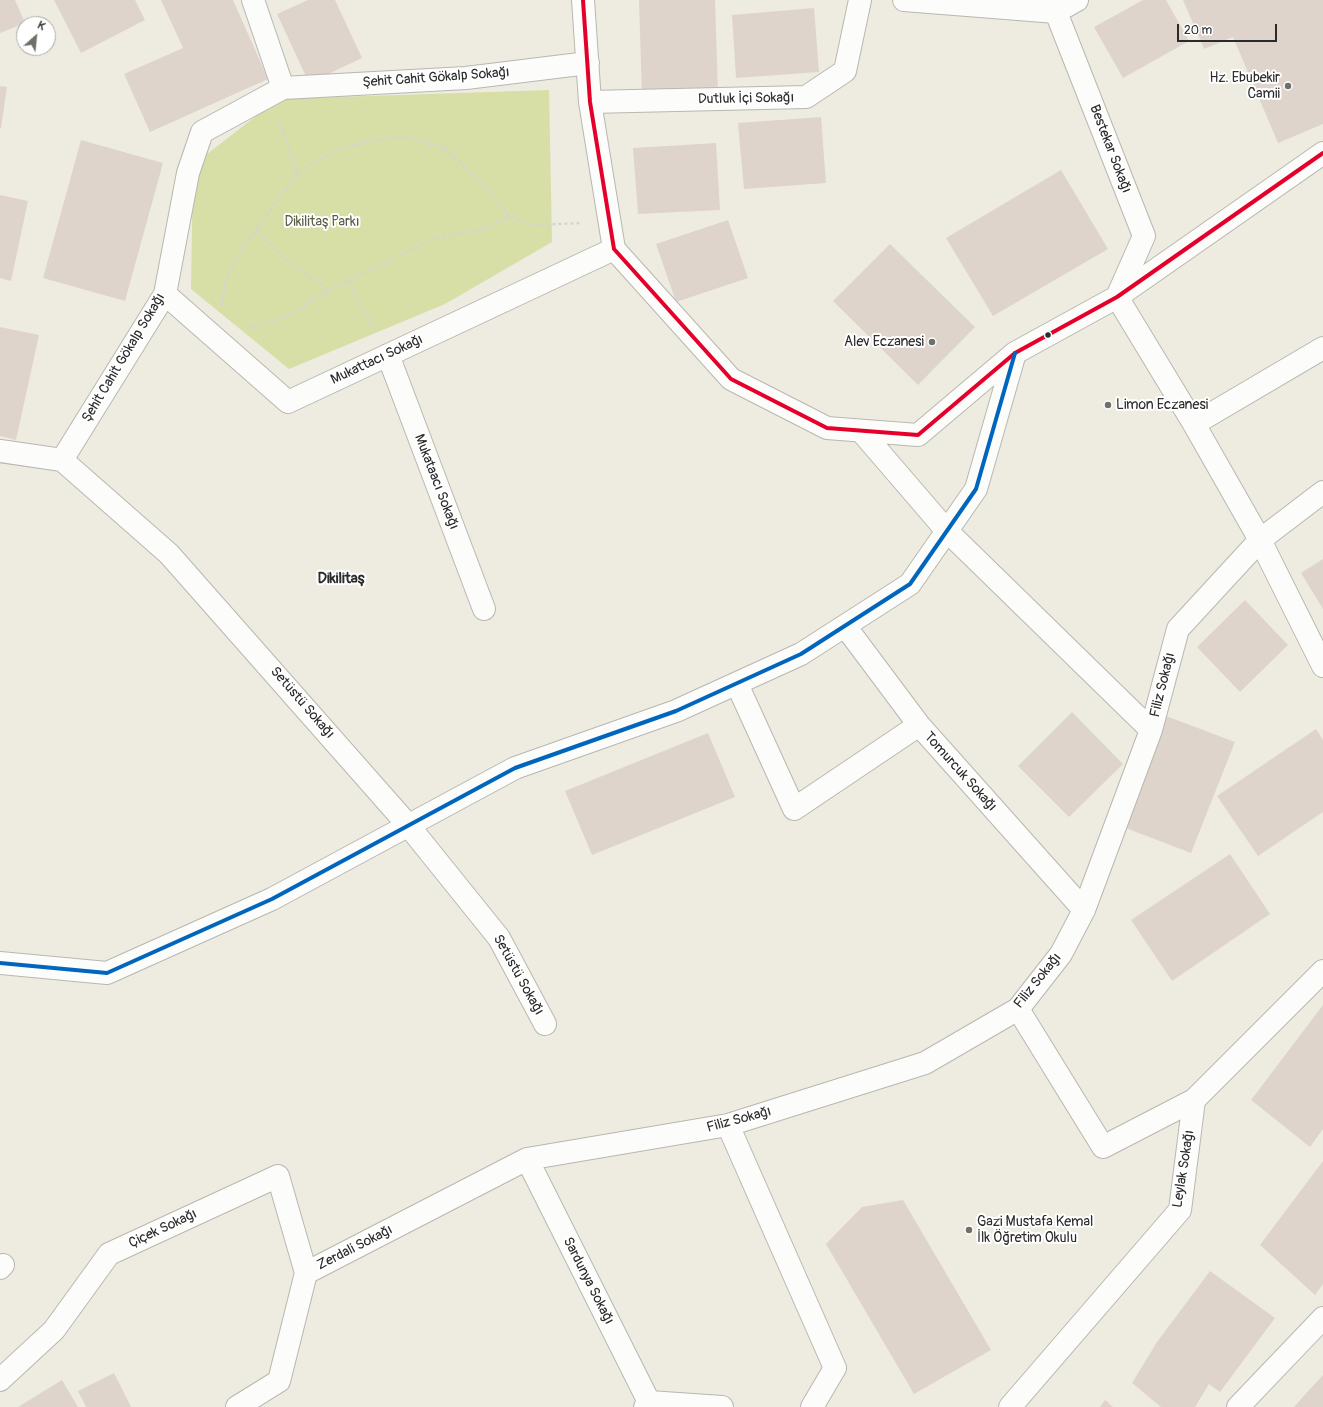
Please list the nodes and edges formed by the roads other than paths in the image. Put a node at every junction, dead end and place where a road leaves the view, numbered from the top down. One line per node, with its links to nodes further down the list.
1 (253, 0): 8 (street)
2 (583, 0): 7 (street)
3 (860, 0): 9 (street, Dutluk İçi Sokağı)
4 (904, 0): 6 (street)
5 (1077, 0): 6 (street)
6 (1055, 6): 13 (street, Bestekar Sokağı)
7 (588, 63): 8 (street, Şehit Cahit Gökalp Sokağı); 9 (street)
8 (277, 92): 12 (street, Şehit Cahit Gökalp Sokağı)
9 (590, 102): 11 (street)
10 (1323, 153): 13 (street)
11 (614, 249): 16 (street, Mukattacı Sokağı); 18 (street)
12 (165, 294): 16 (street, Mukattacı Sokağı); 20 (street, Şehit Cahit Gökalp Sokağı)
13 (1117, 297): 15 (street); 17 (street)
14 (1323, 348): 17 (street)
15 (1015, 354): 18 (street); 22 (street)
16 (388, 355): 24 (street, Mukataacı Sokağı)
17 (1194, 424): 23 (street)
18 (861, 431): 22 (street)
19 (0, 451): 20 (street)
20 (62, 460): 30 (street, Setüstü Sokağı)
21 (1323, 492): 23 (street, Filiz Sokağı)
22 (947, 531): 25 (street); 29 (street)
23 (1260, 540): 26 (street); 29 (street, Filiz Sokağı)
24 (484, 609)
25 (845, 626): 27 (street); 28 (street, Tomurcuk Sokağı)
26 (1323, 666)
27 (737, 684): 28 (street); 30 (street)
28 (919, 725): 31 (street, Tomurcuk Sokağı)
29 (1151, 730): 31 (street, Filiz Sokağı)
30 (408, 825): 32 (street); 35 (street, Setüstü Sokağı)
31 (1084, 910): 34 (street, Filiz Sokağı)
32 (0, 963)
33 (1323, 971): 36 (street)
34 (1018, 1009): 36 (street); 37 (street, Filiz Sokağı)
35 (545, 1024)
36 (1194, 1100): 46 (street, Leylak Sokağı)
37 (728, 1125): 38 (street, Filiz Sokağı); 45 (street)
38 (527, 1159): 39 (street, Zerdali Sokağı); 42 (street, Sardunya Sokağı)
39 (306, 1273): 41 (street, Çiçek Sokağı); 43 (street, Zerdali Sokağı)
40 (1323, 1318): 47 (street)
41 (0, 1380)
42 (647, 1405): 44 (street)
43 (237, 1407)
44 (722, 1407)
45 (812, 1407)
46 (1010, 1407)
47 (1238, 1407)

